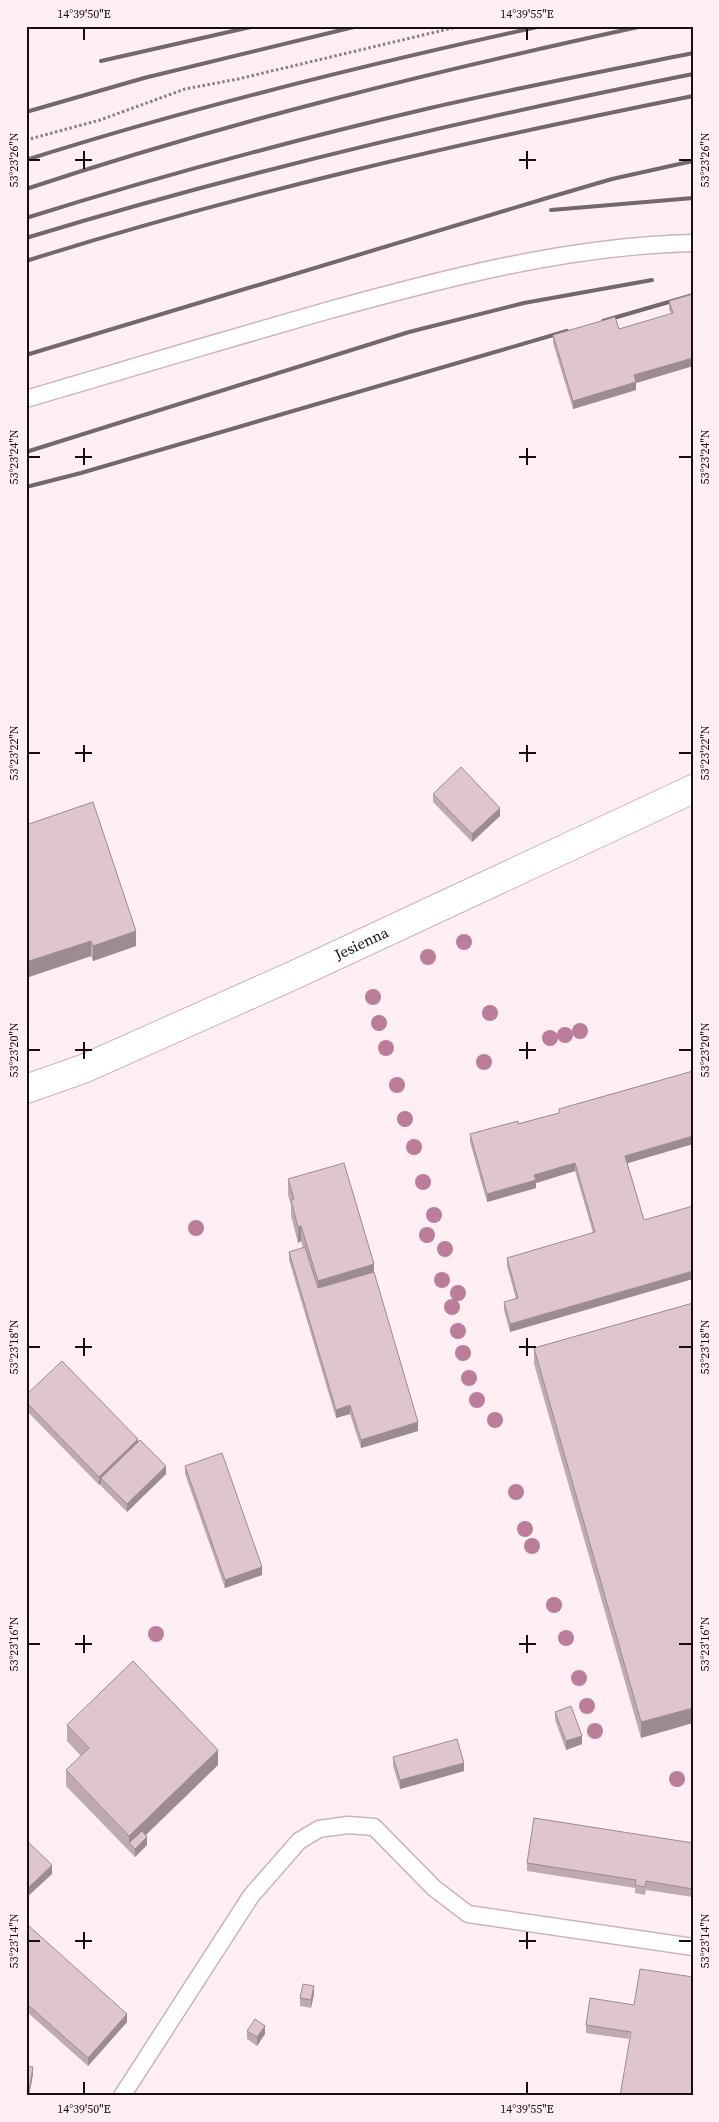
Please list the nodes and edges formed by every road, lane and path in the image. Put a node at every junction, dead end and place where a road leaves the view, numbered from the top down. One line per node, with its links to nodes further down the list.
1 (461, 26): 2 (path)
2 (26, 140)
3 (693, 243): 4 (lane)
4 (26, 399)
5 (693, 790): 6 (street, Jesienna)
6 (26, 1089)
7 (693, 1947): 8 (lane)
8 (122, 2096)

